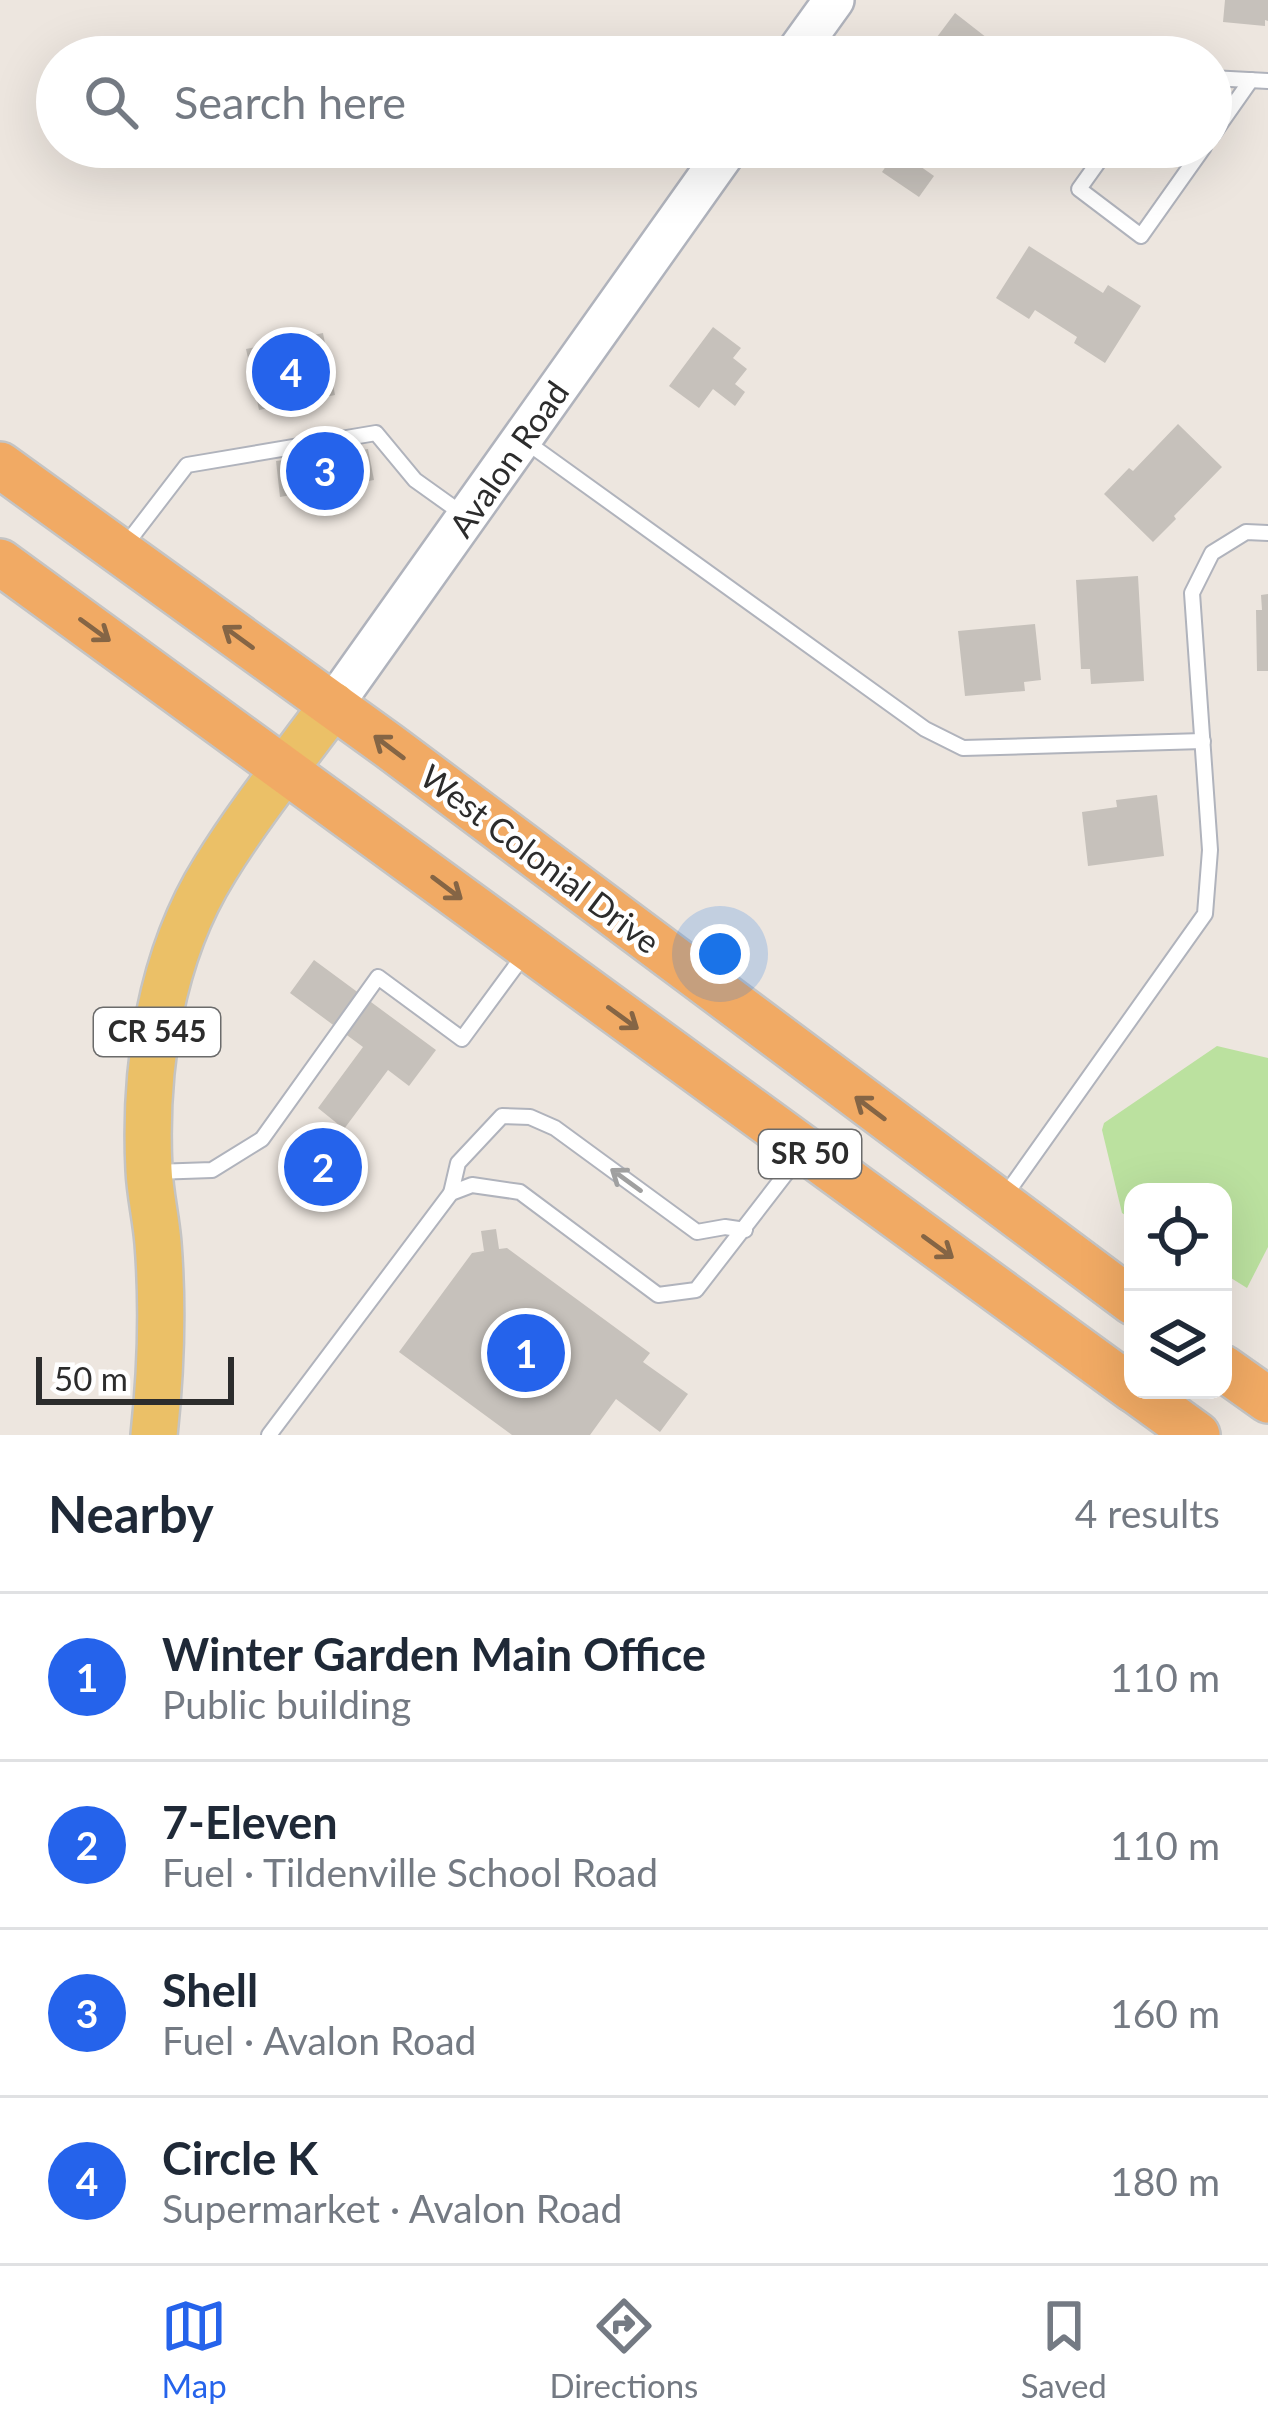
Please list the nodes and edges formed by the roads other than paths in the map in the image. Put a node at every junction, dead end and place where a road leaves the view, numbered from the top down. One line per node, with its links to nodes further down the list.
1 (834, 0): 2 (main road)
2 (809, 36)
3 (1232, 79): 4 (lane)
4 (1251, 80): 5 (lane); 6 (lane)
5 (1268, 81)
6 (1232, 107)
7 (714, 168): 10 (main road, Avalon Road / CR 545)
8 (1094, 168): 9 (lane)
9 (1189, 168)
10 (521, 439): 12 (main road, Avalon Road / CR 545); 17 (lane)
11 (0, 465): 14 (highway, West Colonial Drive / SR 50)
12 (468, 518): 14 (lane); 16 (main road, Avalon Road / CR 545)
13 (1268, 533): 17 (lane)
14 (120, 552): 16 (highway, West Colonial Drive / SR 50, one-way to 14)
15 (0, 562): 18 (highway, SR 50, one-way to 18)
16 (333, 705): 18 (main road, Avalon Road / CR 545); 23 (highway, West Colonial Drive / SR 50, one-way to 16)
17 (1203, 741): 23 (lane)
18 (286, 768): 19 (highway, SR 50, one-way to 19); 21 (main road, CR 545)
19 (528, 949): 20 (highway, SR 50, one-way to 20); 21 (lane)
20 (805, 1150): 24 (lane); 27 (highway, SR 50, one-way to 27)
21 (149, 1172): 30 (main road, CR 545)
22 (451, 1193): 24 (lane); 24 (lane, one-way to 22); 31 (lane)
23 (999, 1204): 25 (highway, West Colonial Drive / SR 50)
24 (745, 1230)
25 (1124, 1295)
26 (1232, 1374): 29 (highway)
27 (1124, 1382)
28 (1148, 1399): 32 (highway, SR 50)
29 (1268, 1400)
30 (154, 1435)
31 (269, 1435)
32 (1197, 1435)

